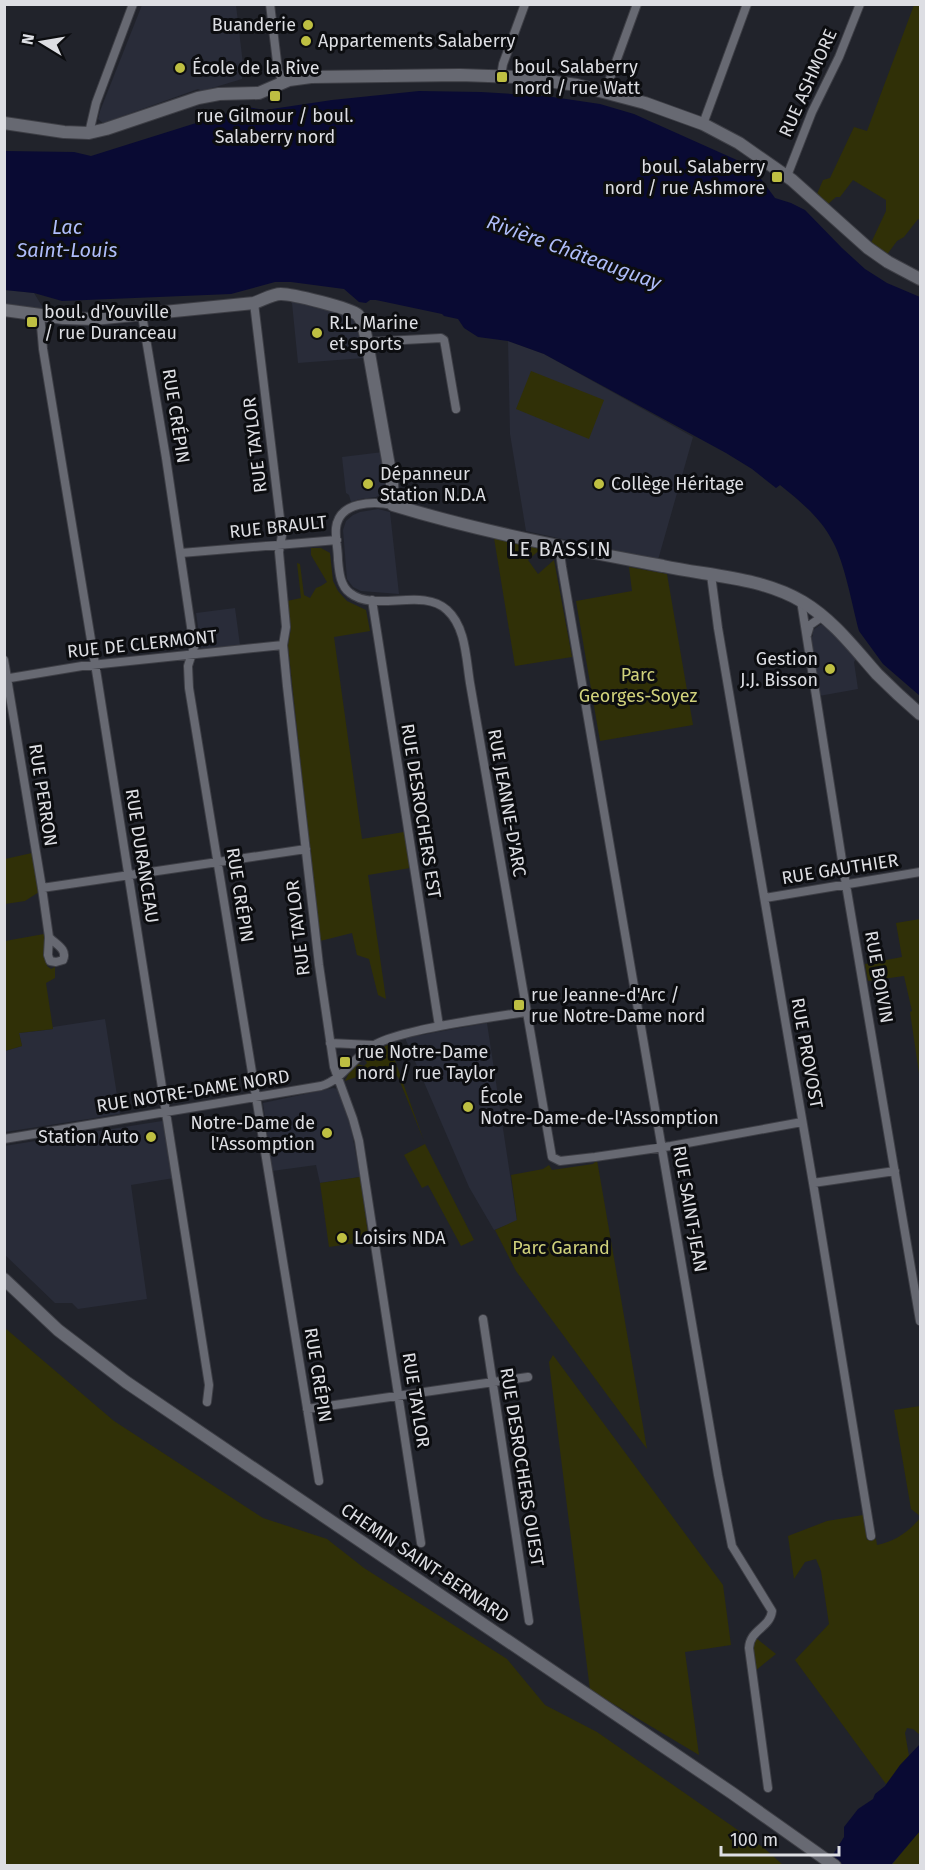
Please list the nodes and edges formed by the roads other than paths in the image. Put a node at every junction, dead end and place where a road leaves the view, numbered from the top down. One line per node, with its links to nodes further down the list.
1 (133, 4): 12 (street)
2 (270, 4): 8 (street)
3 (525, 4): 7 (street)
4 (637, 4): 9 (street)
5 (747, 4): 11 (street)
6 (860, 4): 13 (street, RUE ASHMORE)
7 (501, 76): 8 (street); 9 (street)
8 (283, 83): 12 (street)
9 (605, 92): 11 (street)
10 (4, 123): 12 (street)
11 (703, 124): 13 (street)
12 (89, 133)
13 (787, 176): 14 (street)
14 (921, 279)
15 (254, 303): 18 (street); 19 (street); 23 (street, RUE TAYLOR)
16 (4, 310): 17 (street)
17 (40, 314): 18 (street); 34 (street, RUE DURANCEAU)
18 (142, 315): 25 (street, RUE CRÉPIN)
19 (367, 342): 20 (street); 21 (street)
20 (456, 410)
21 (393, 505): 22 (street, RUE BRAULT); 24 (street)
22 (337, 540): 23 (street, RUE BRAULT); 27 (street, RUE JEANNE-D'ARC)
23 (281, 544): 25 (street, RUE BRAULT); 31 (street, RUE TAYLOR)
24 (562, 547): 26 (street); 54 (street, RUE SAINT-JEAN)
25 (181, 553): 32 (street, RUE CRÉPIN)
26 (711, 575): 28 (street); 43 (street, RUE PROVOST)
27 (372, 600): 45 (street, RUE JEANNE-D'ARC); 46 (street, RUE DESROCHERS EST)
28 (801, 601): 29 (street); 30 (street, RUE BOIVIN)
29 (823, 616): 30 (street); 36 (street)
30 (806, 638): 41 (street, RUE BOIVIN)
31 (283, 645): 32 (street, RUE DE CLERMONT); 37 (street, RUE TAYLOR)
32 (192, 655): 34 (street, RUE DE CLERMONT); 38 (street, RUE CRÉPIN)
33 (4, 660): 35 (street, RUE PERRON)
34 (95, 666): 35 (street, RUE DE CLERMONT); 40 (street, RUE DURANCEAU)
35 (6, 679): 42 (street, RUE PERRON)
36 (921, 714)
37 (306, 849): 38 (street); 47 (street, RUE TAYLOR)
38 (218, 862): 40 (street); 50 (street, RUE CRÉPIN)
39 (921, 872): 41 (street, RUE GAUTHIER)
40 (128, 875): 42 (street); 51 (street, RUE DURANCEAU)
41 (846, 884): 43 (street, RUE GAUTHIER); 55 (street, RUE BOIVIN)
42 (42, 888): 44 (street, RUE PERRON)
43 (765, 898): 52 (street, RUE PROVOST)
44 (49, 936)
45 (526, 1012): 46 (street, RUE NOTRE-DAME NORD); 54 (street, RUE JEANNE-D'ARC)
46 (439, 1026): 48 (street, RUE NOTRE-DAME NORD)
47 (330, 1043): 48 (street, RUE NOTRE-DAME NORD); 49 (street, RUE TAYLOR)
48 (372, 1046): 49 (street, RUE NOTRE-DAME NORD)
49 (337, 1076): 50 (street, RUE NOTRE-DAME NORD); 62 (street, RUE TAYLOR)
50 (256, 1097): 51 (street, RUE NOTRE-DAME NORD); 64 (street, RUE CRÉPIN)
51 (166, 1112): 53 (street, RUE NOTRE-DAME NORD); 63 (street, RUE DURANCEAU)
52 (802, 1122): 54 (street); 56 (street, RUE PROVOST)
53 (4, 1139)
54 (663, 1147): 69 (street, RUE SAINT-JEAN)
55 (895, 1171): 56 (street); 59 (street, RUE BOIVIN)
56 (813, 1183): 66 (street, RUE PROVOST)
57 (4, 1279): 70 (street, CHEMIN SAINT-BERNARD)
58 (483, 1319): 61 (street, RUE DESROCHERS OUEST)
59 (921, 1320)
60 (528, 1377): 61 (street)
61 (492, 1382): 62 (street); 68 (street, RUE DESROCHERS OUEST)
62 (398, 1395): 64 (street); 67 (street, RUE TAYLOR)
63 (207, 1402)
64 (307, 1409): 65 (street, RUE CRÉPIN)
65 (319, 1481)
66 (871, 1536)
67 (421, 1543)
68 (529, 1621)
69 (768, 1788)
70 (832, 1864)

